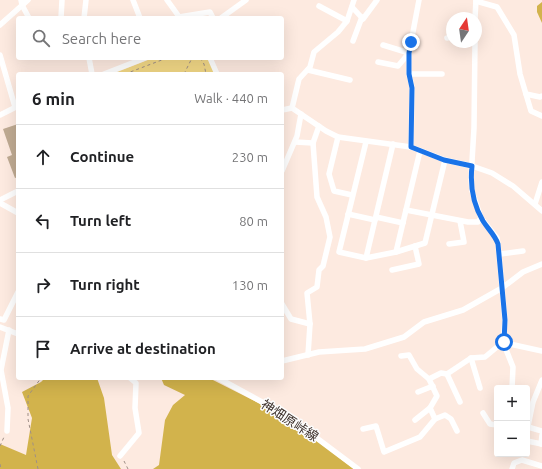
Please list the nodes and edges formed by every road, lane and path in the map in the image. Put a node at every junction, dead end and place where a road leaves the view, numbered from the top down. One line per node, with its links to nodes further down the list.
1 (28, 0): 11 (street)
2 (62, 0): 16 (street)
3 (86, 0): 17 (street)
4 (133, 0): 18 (street)
5 (167, 0): 19 (street)
6 (246, 0): 22 (street)
7 (354, 0): 13 (street)
8 (377, 0): 23 (street)
9 (419, 0): 29 (street)
10 (476, 0): 14 (street); 48 (street)
11 (22, 3): 15 (street); 25 (street)
12 (319, 6): 24 (street)
13 (352, 7): 23 (street); 24 (street)
14 (475, 12)
15 (28, 16)
16 (61, 16)
17 (84, 16)
18 (139, 16)
19 (178, 16)
20 (185, 16): 21 (street)
21 (212, 16)
22 (224, 16)
23 (362, 17): 26 (street)
24 (347, 21): 38 (street)
25 (0, 25)
26 (353, 41)
27 (383, 45): 29 (street)
28 (475, 48): 66 (street)
29 (409, 53): 37 (street); 45 (street)
30 (0, 55): 50 (street)
31 (89, 60): 39 (street)
32 (140, 60): 40 (street)
33 (162, 60): 41 (path)
34 (191, 60): 42 (path)
35 (201, 60): 43 (path)
36 (211, 60): 44 (street)
37 (378, 62)
38 (308, 70): 47 (street); 52 (street)
39 (92, 72)
40 (109, 72)
41 (130, 72)
42 (185, 72)
43 (206, 72)
44 (216, 72)
45 (409, 74): 46 (street); 63 (street)
46 (442, 74)
47 (350, 80)
48 (526, 94): 49 (street); 56 (street)
49 (542, 96)
50 (16, 103)
51 (16, 107): 55 (street)
52 (292, 108): 53 (street); 54 (street)
53 (284, 110)
54 (301, 114): 57 (street); 59 (street)
55 (0, 115)
56 (542, 116)
57 (319, 126): 58 (street); 60 (street)
58 (338, 137): 61 (street); 70 (street)
59 (295, 142): 60 (street); 67 (street)
60 (313, 142): 94 (street)
61 (366, 142): 62 (street); 70 (street)
62 (392, 144): 63 (street); 78 (street)
63 (411, 147): 64 (street)
64 (420, 151): 65 (street); 73 (street)
65 (444, 160): 66 (street); 77 (street)
66 (472, 166): 72 (street); 79 (street)
67 (284, 167)
68 (542, 182): 72 (street)
69 (16, 192): 71 (street)
70 (352, 195): 76 (street)
71 (0, 201): 75 (street)
72 (535, 204): 74 (street)
73 (406, 210): 77 (street); 81 (street)
74 (542, 211)
75 (16, 212)
76 (348, 214): 78 (street); 87 (street)
77 (432, 215): 80 (street); 83 (street)
78 (376, 218): 81 (street); 87 (street)
79 (482, 218): 80 (street); 86 (street)
80 (460, 221): 82 (street)
81 (402, 223): 85 (street)
82 (449, 244)
83 (415, 246): 85 (street); 89 (street)
84 (524, 251): 86 (street)
85 (396, 252): 87 (street)
86 (500, 254): 90 (street)
87 (366, 258)
88 (542, 264): 90 (street)
89 (392, 270)
90 (502, 288): 98 (street); 100 (street)
91 (16, 296): 93 (street)
92 (284, 307): 94 (street)
93 (0, 320)
94 (310, 324): 100 (street)
95 (0, 327): 96 (street)
96 (9, 330): 97 (street); 123 (street)
97 (16, 333)
98 (504, 343): 99 (street); 102 (street); 110 (street)
99 (542, 351)
100 (308, 354): 103 (street)
101 (400, 356): 105 (street)
102 (471, 358): 104 (street); 112 (street)
103 (284, 360)
104 (447, 374): 105 (street); 114 (street)
105 (429, 379): 111 (street)
106 (40, 380): 135 (path)
107 (132, 380): 130 (street)
108 (222, 380): 137 (street, 神畑原峠線)
109 (542, 380): 119 (street)
110 (512, 385)
111 (433, 386): 113 (street); 115 (street)
112 (480, 388)
113 (418, 392)
114 (460, 402)
115 (430, 408): 117 (street); 118 (street)
116 (483, 413): 120 (street)
117 (435, 419): 122 (street); 124 (street)
118 (415, 420)
119 (529, 421)
120 (494, 425)
121 (530, 427): 125 (street)
122 (363, 429)
123 (7, 431): 129 (path)
124 (457, 431)
125 (542, 431)
126 (542, 435): 128 (street)
127 (530, 442): 128 (street)
128 (541, 444)
129 (0, 446)
130 (120, 456): 136 (path)
131 (523, 457): 133 (street); 138 (street)
132 (0, 464): 134 (path)
133 (542, 466)
134 (1, 469)
135 (38, 469)
136 (128, 469)
137 (358, 469)
138 (512, 469)

